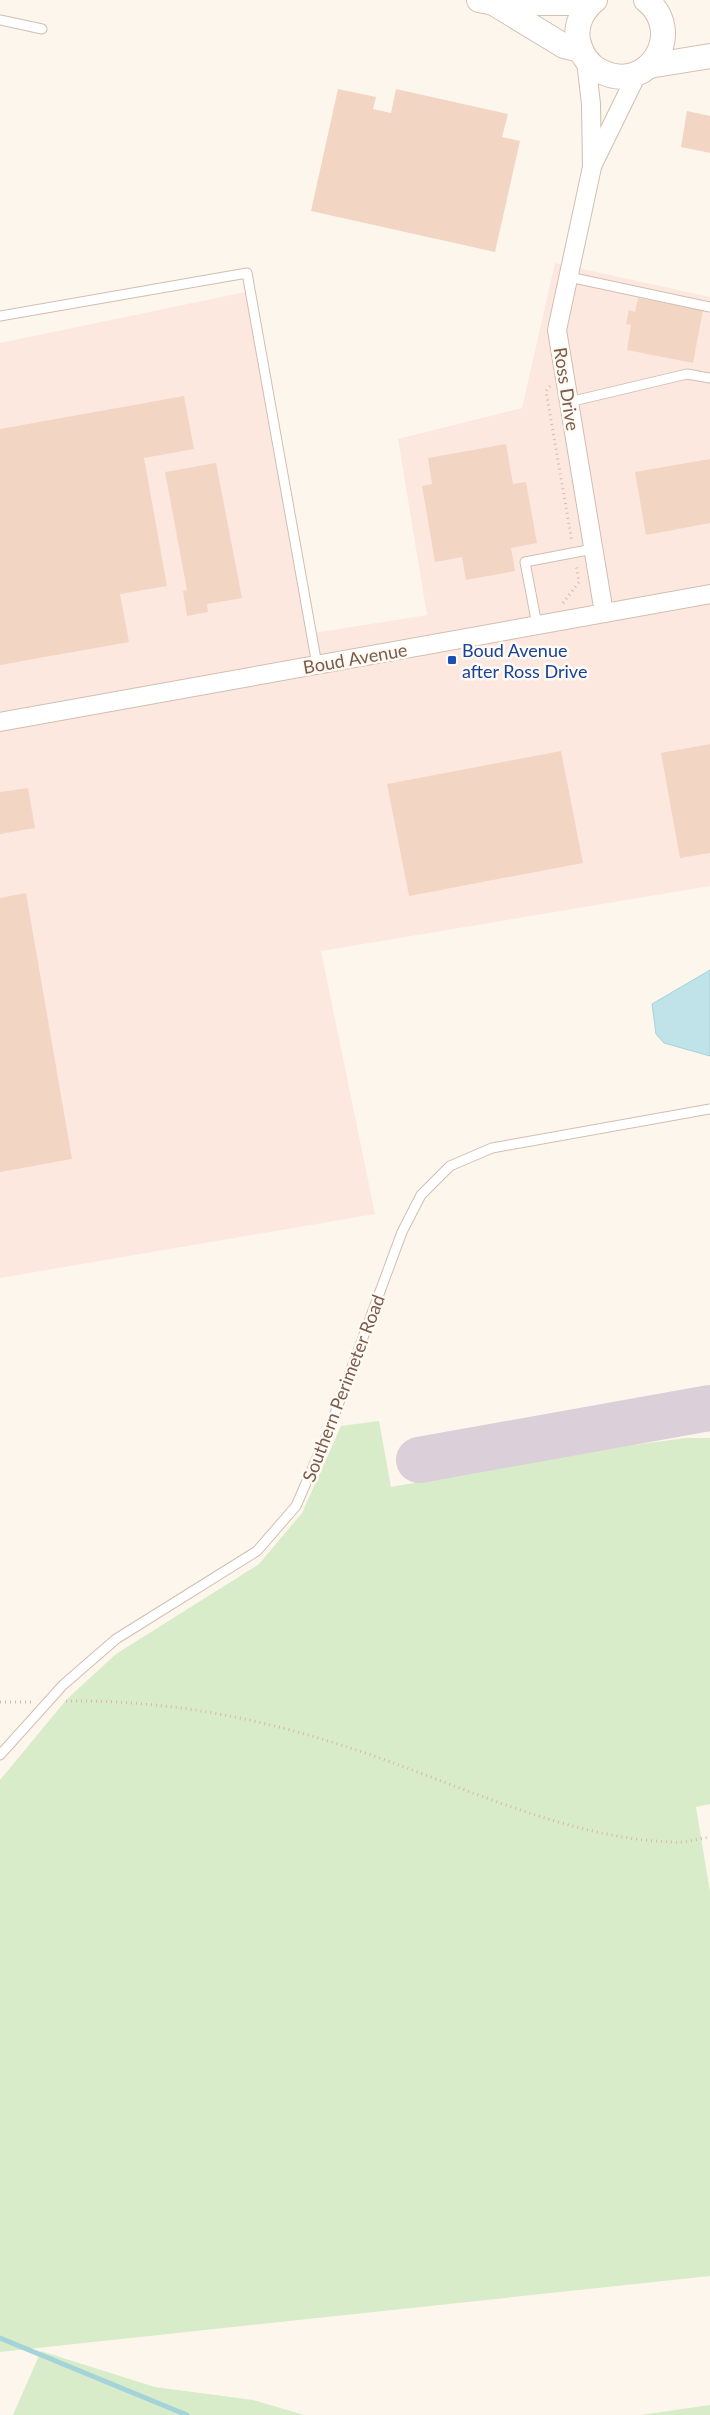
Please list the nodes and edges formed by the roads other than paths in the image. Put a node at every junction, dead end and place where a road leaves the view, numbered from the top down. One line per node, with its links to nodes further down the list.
1 (488, 1): 2 (main road); 6 (main road)
2 (592, 2): 6 (main road)
3 (654, 5): 8 (main road)
4 (0, 20): 5 (lane)
5 (42, 29)
6 (584, 55): 8 (main road); 9 (street, Ross Drive)
7 (710, 56): 8 (main road)
8 (643, 70): 9 (street, Ross Drive)
9 (592, 167): 10 (street, Ross Drive)
10 (569, 277): 11 (lane); 14 (street, Ross Drive)
11 (710, 307)
12 (0, 316): 19 (lane)
13 (710, 378): 14 (lane)
14 (569, 402): 15 (street, Ross Drive)
15 (593, 549): 17 (street, Ross Drive); 18 (lane)
16 (710, 594): 17 (street, Boud Avenue)
17 (604, 613): 18 (street, Boud Avenue)
18 (535, 618): 19 (street, Boud Avenue)
19 (317, 665): 20 (street, Boud Avenue)
20 (0, 722)
21 (710, 1109): 22 (lane, Southern Perimeter Road)
22 (0, 1755)

